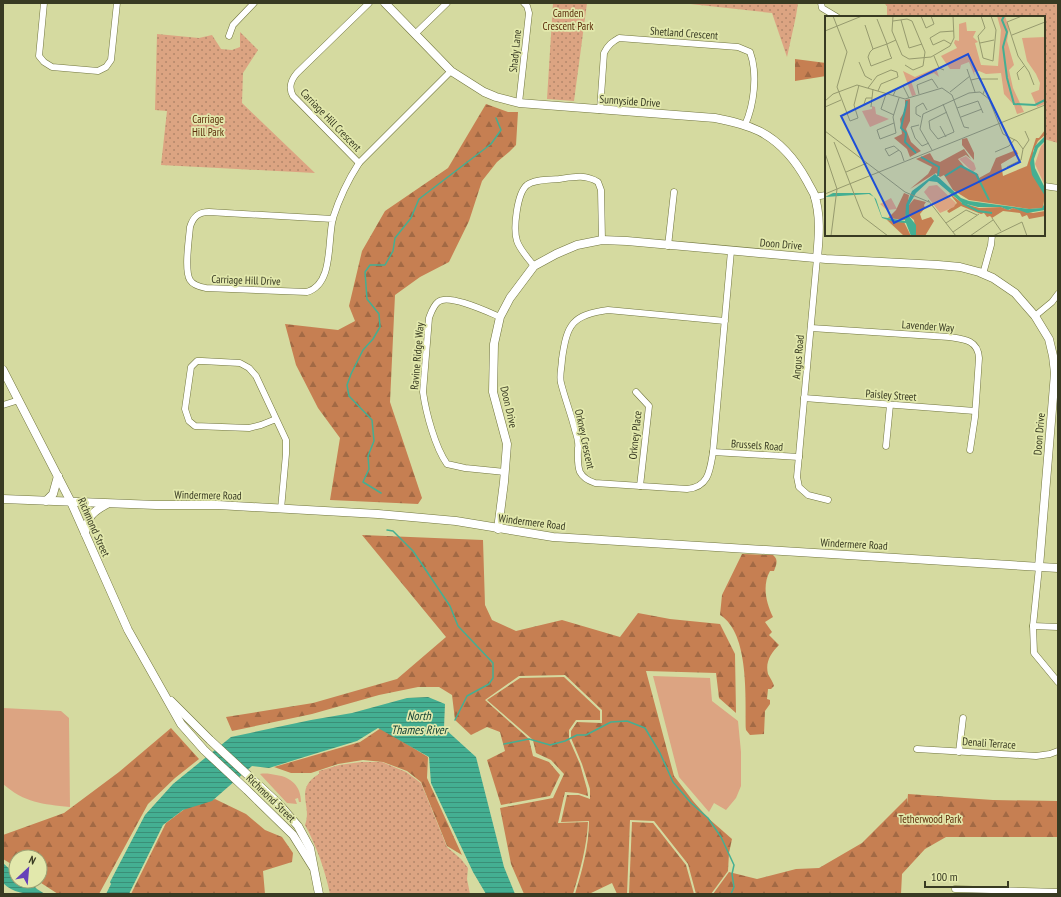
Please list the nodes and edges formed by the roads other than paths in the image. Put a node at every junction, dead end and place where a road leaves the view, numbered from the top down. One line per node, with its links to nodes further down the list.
1 (44, 3): 2 (street)
2 (117, 3)
3 (254, 3): 11 (street)
4 (369, 3): 16 (street, Carriage Hill Crescent)
5 (384, 3): 10 (main road, Sunnyside Drive)
6 (447, 3): 10 (street)
7 (524, 3): 13 (street, Shady Lane)
8 (821, 3): 9 (street)
9 (835, 16)
10 (415, 34): 12 (main road, Sunnyside Drive)
11 (229, 36)
12 (451, 71): 13 (main road, Sunnyside Drive); 16 (street, Carriage Hill Drive)
13 (519, 103): 14 (main road, Sunnyside Drive)
14 (600, 110): 15 (main road, Sunnyside Drive); 15 (street, Shetland Crescent)
15 (745, 125): 21 (main road, Sunnyside Drive)
16 (359, 163): 22 (street, Carriage Hill Drive)
17 (1045, 186): 18 (street)
18 (1058, 188)
19 (674, 192): 25 (street)
20 (825, 195): 21 (street)
21 (814, 197): 27 (main road, Sunnyside Drive)
22 (333, 219): 22 (street, Carriage Hill Drive)
23 (992, 236): 29 (street)
24 (602, 240): 25 (main road, Doon Drive); 28 (main road, Doon Drive); 28 (street)
25 (668, 246): 26 (main road, Doon Drive)
26 (731, 251): 27 (main road, Doon Drive); 33 (street, Orkney Crescent)
27 (817, 258): 29 (main road, Doon Drive); 34 (street, Angus Road)
28 (534, 266): 32 (main road, Doon Drive)
29 (984, 274): 31 (main road, Doon Drive)
30 (1058, 294): 31 (street)
31 (1035, 316): 58 (main road, Doon Drive)
32 (500, 317): 47 (main road, Doon Drive); 47 (street, Ravine Ridge Way)
33 (725, 321): 45 (street, Orkney Crescent); 49 (street, Orkney Crescent)
34 (811, 328): 37 (street, Angus Road); 41 (street, Lavender Way)
35 (3, 370): 38 (main road, Richmond Street)
36 (636, 392): 49 (street, Orkney Place)
37 (804, 398): 40 (street, Paisley Street); 46 (street, Angus Road)
38 (19, 400): 39 (street); 48 (main road, Richmond Street)
39 (3, 405)
40 (890, 405): 41 (street, Paisley Street); 43 (street)
41 (975, 411): 44 (street, Lavender Way)
42 (276, 419): 42 (street); 55 (street)
43 (886, 446)
44 (970, 450)
45 (713, 452): 46 (street, Brussels Road); 49 (street, Orkney Crescent)
46 (799, 458): 51 (street, Angus Road)
47 (505, 472): 56 (main road, Doon Drive)
48 (58, 476): 52 (main road); 53 (main road, Richmond Street)
49 (640, 486)
50 (3, 499): 52 (main road, Windermere Road)
51 (828, 500)
52 (46, 501): 53 (main road, Windermere Road)
53 (71, 502): 54 (main road, Windermere Road); 57 (main road, Richmond Street)
54 (109, 503): 55 (main road, Windermere Road); 57 (main road)
55 (281, 509): 56 (main road, Windermere Road)
56 (498, 529): 58 (main road, Windermere Road)
57 (85, 533): 63 (main road, Richmond Street)
58 (1039, 566): 59 (main road, Windermere Road); 60 (street)
59 (1058, 568)
60 (1033, 626): 61 (street); 62 (street)
61 (1058, 627)
62 (1058, 682)
63 (164, 694): 68 (main road, Richmond Street); 68 (main road, Richmond Street)
64 (962, 718): 67 (street)
65 (917, 749): 67 (street, Denali Terrace)
66 (1058, 751): 67 (street, Denali Terrace)
67 (959, 752)
68 (313, 867): 71 (main road, Richmond Street)
69 (955, 888): 70 (street)
70 (1058, 892)
71 (319, 894)

